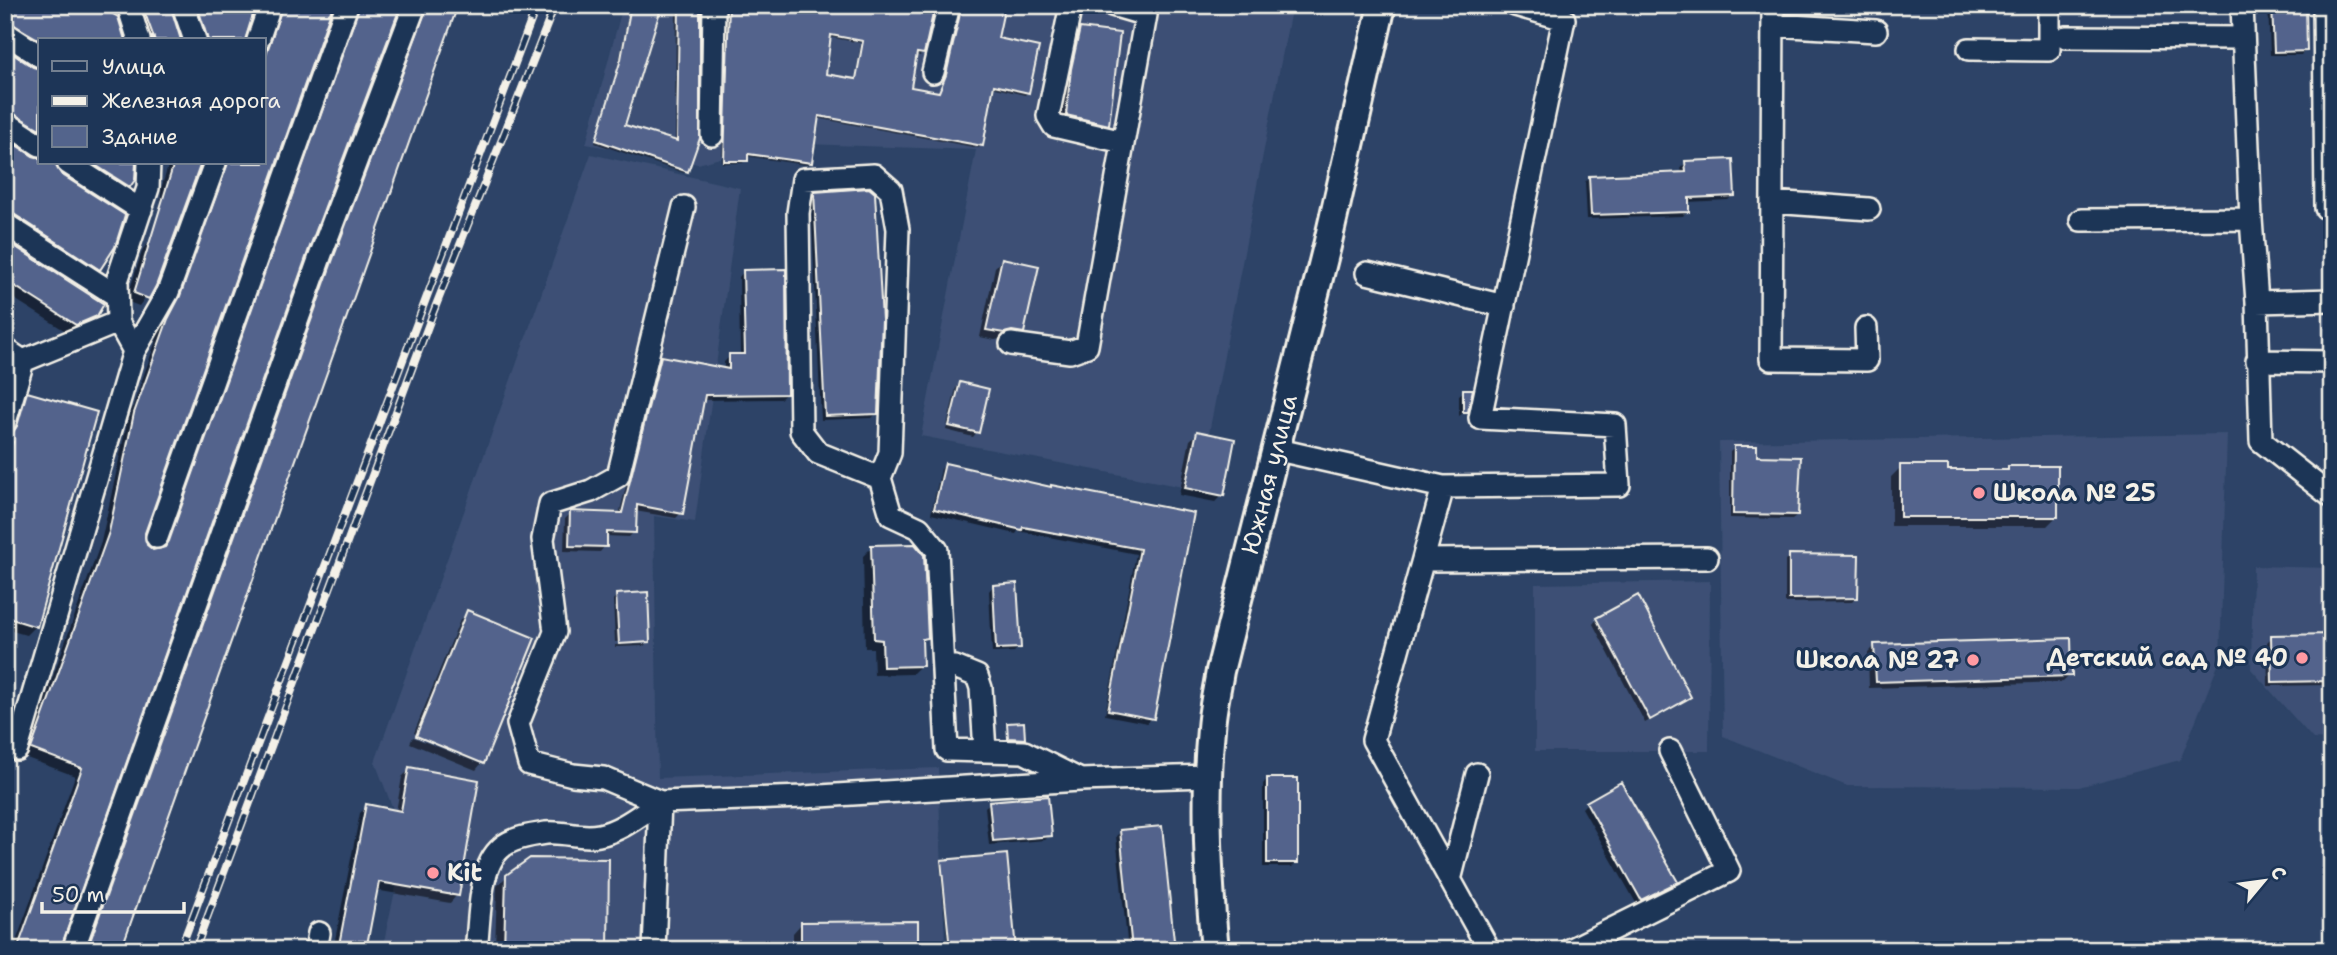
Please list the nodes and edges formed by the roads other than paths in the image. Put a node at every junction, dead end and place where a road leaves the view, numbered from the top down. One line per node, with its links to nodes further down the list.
1 (128, 5): 19 (lane)
2 (183, 5): 20 (lane)
3 (270, 5): 21 (lane)
4 (347, 5): 58 (lane)
5 (415, 5): 70 (lane)
6 (714, 5): 27 (lane)
7 (949, 5): 25 (lane)
8 (1070, 5): 28 (lane)
9 (1112, 5): 28 (lane)
10 (1381, 5): 54 (main road, Южная улица)
11 (1516, 5): 45 (lane)
12 (2049, 5): 23 (lane)
13 (2242, 5): 22 (lane)
14 (2324, 5): 35 (lane)
15 (1773, 15): 16 (lane); 33 (lane)
16 (1876, 31)
17 (5, 33): 24 (lane)
18 (2066, 37): 22 (lane)
19 (139, 38)
20 (194, 38)
21 (259, 38)
22 (2243, 38): 38 (lane)
23 (1969, 49)
24 (38, 55)
25 (933, 72)
26 (5, 122): 29 (lane)
27 (712, 135)
28 (1123, 142): 48 (lane)
29 (38, 144)
30 (70, 164): 37 (lane)
31 (149, 164): 37 (lane)
32 (215, 164): 49 (lane)
33 (1772, 202): 36 (lane); 47 (lane)
34 (684, 207): 68 (lane)
35 (2326, 208)
36 (1869, 209)
37 (141, 210): 42 (lane)
38 (2251, 219): 39 (lane); 44 (lane)
39 (2081, 220)
40 (5, 224): 42 (lane)
41 (1367, 273): 45 (lane)
42 (117, 296): 46 (lane)
43 (2332, 300): 44 (lane)
44 (2257, 302): 51 (lane)
45 (1504, 306): 56 (lane)
46 (118, 322): 49 (lane); 50 (lane)
47 (1866, 328)
48 (1011, 344)
49 (134, 351): 62 (lane)
50 (14, 355): 53 (lane)
51 (2257, 361): 52 (lane); 57 (lane)
52 (2332, 362)
53 (5, 422)
54 (1274, 449): 56 (lane); 66 (main road, Южная улица)
55 (880, 478): 55 (lane); 61 (lane)
56 (1443, 488): 60 (lane)
57 (2332, 497)
58 (157, 537)
59 (1707, 558): 60 (lane)
60 (1423, 560): 69 (lane)
61 (943, 667): 63 (lane); 63 (lane)
62 (17, 749)
63 (985, 751): 67 (lane)
64 (1670, 751): 75 (lane)
65 (1477, 774): 69 (lane)
66 (1208, 776): 67 (lane); 73 (main road, Южная улица)
67 (1080, 780): 68 (lane)
68 (660, 802): 71 (lane); 72 (lane)
69 (1450, 880): 74 (lane)
70 (73, 950)
71 (476, 950)
72 (654, 950)
73 (1215, 950)
74 (1489, 950)
75 (1570, 950)

